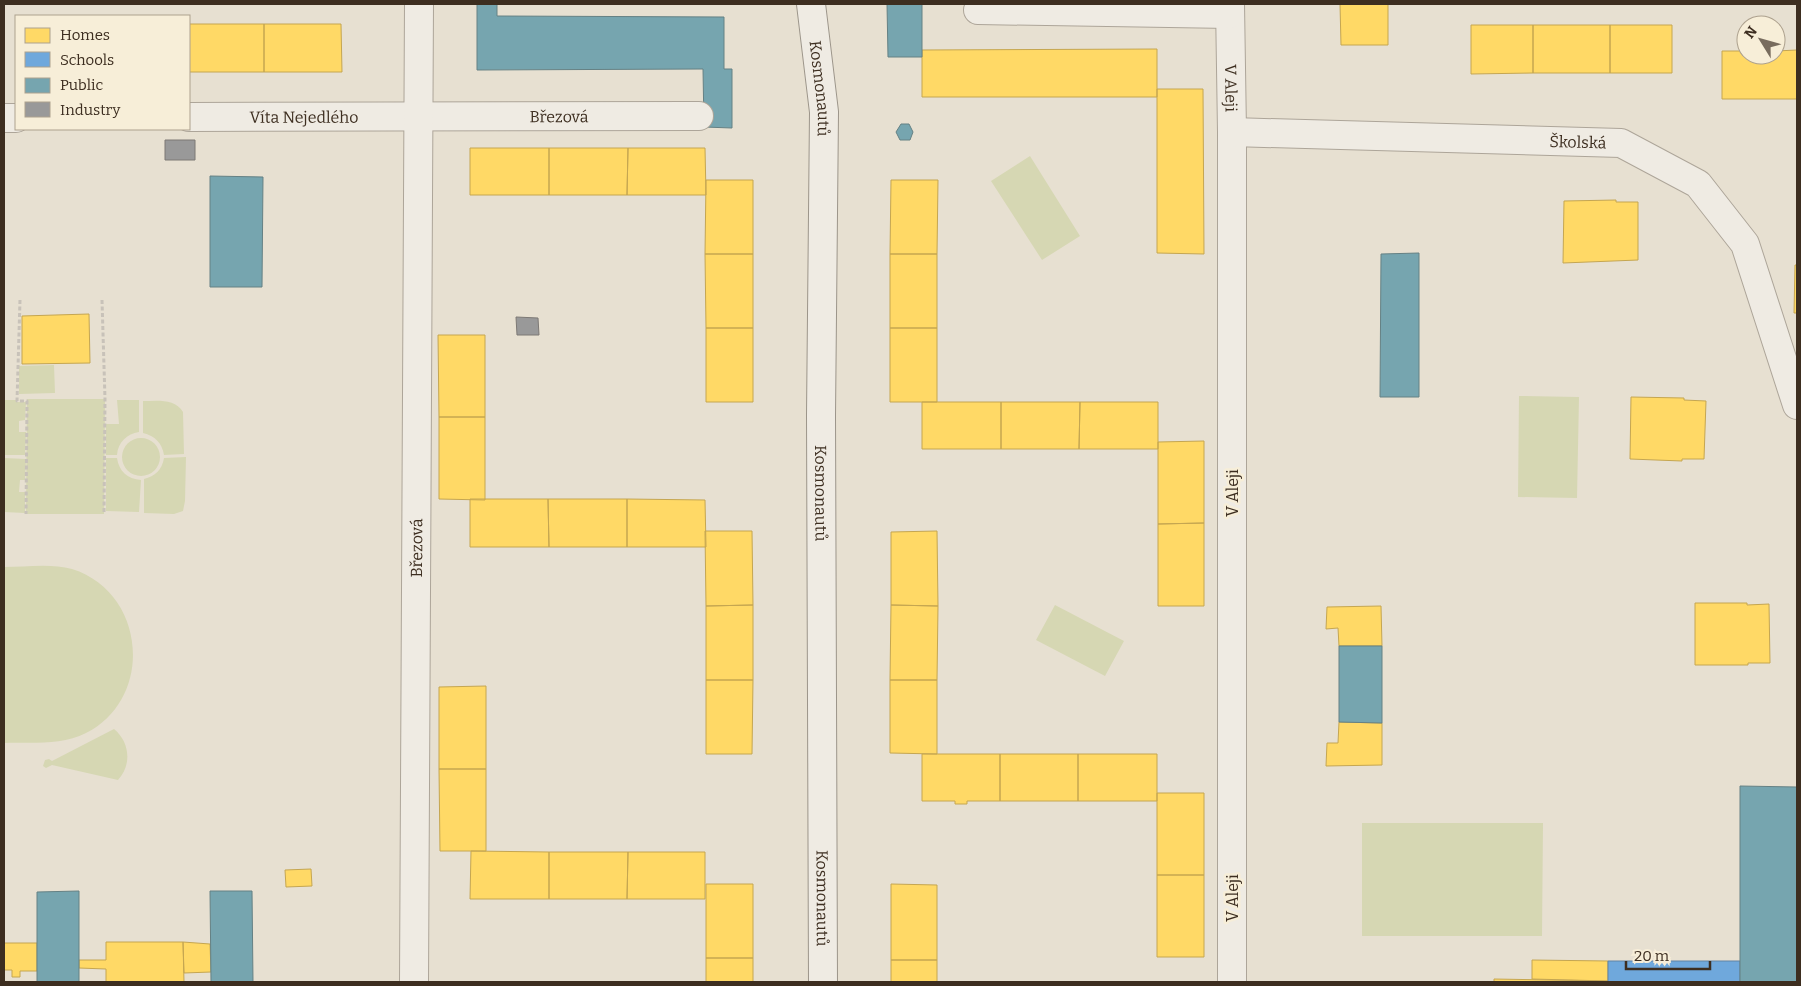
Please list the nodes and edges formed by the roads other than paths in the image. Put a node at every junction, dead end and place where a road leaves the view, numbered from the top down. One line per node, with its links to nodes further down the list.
1 (419, 4): 5 (street, Březová)
2 (811, 4): 11 (street, Kosmonautů)
3 (1230, 9): 4 (street); 8 (street, V Aleji)
4 (978, 10)
5 (418, 115): 6 (street, Březová); 7 (street, Víta Nejedlého); 10 (street, Březová)
6 (699, 116)
7 (190, 117)
8 (1232, 132): 9 (street, Školská); 12 (street, V Aleji)
9 (1797, 405)
10 (414, 982)
11 (823, 982)
12 (1232, 982)

